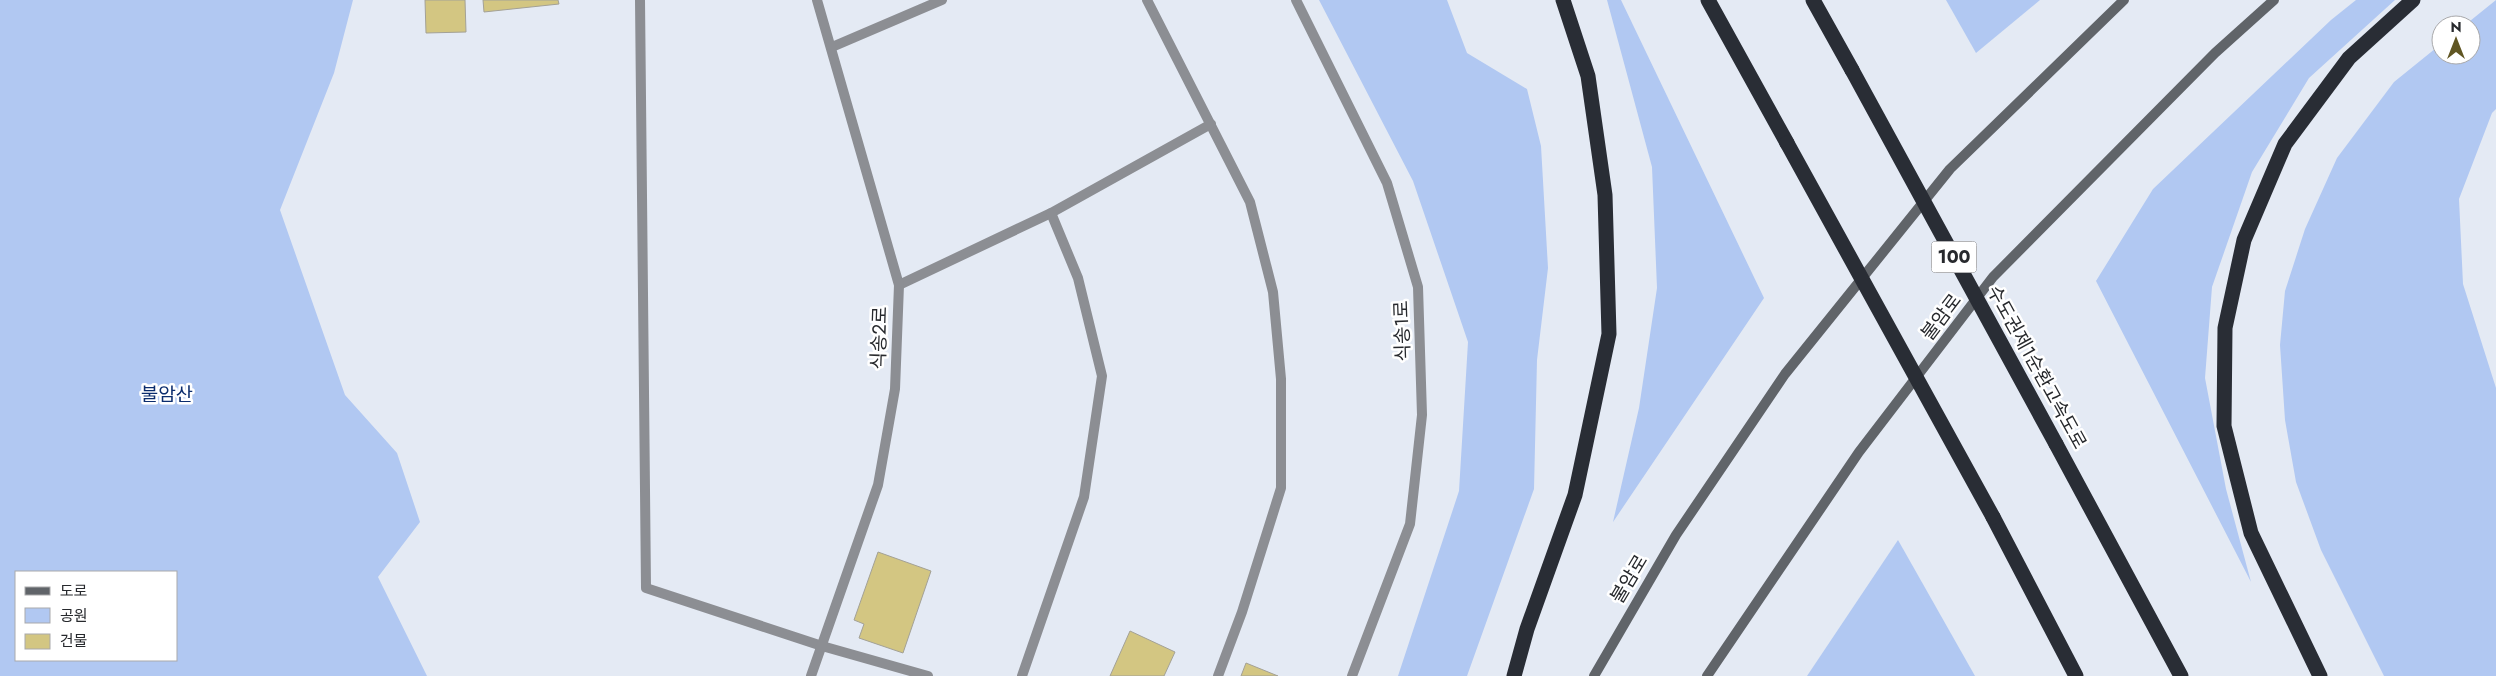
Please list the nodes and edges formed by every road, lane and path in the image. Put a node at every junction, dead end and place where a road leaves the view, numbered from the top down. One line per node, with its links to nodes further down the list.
1 (640, 0): 16 (street)
2 (817, 0): 12 (street, 식송2로)
3 (942, 0): 12 (street)
4 (1147, 0): 13 (street)
5 (1296, 0): 21 (street, 식송1로)
6 (1563, 0): 22 (highway)
7 (1708, 0): 25 (highway, bridge)
8 (1813, 0): 26 (highway, 수도권제1순환고속도로 / 100, bridge)
9 (2124, 0): 23 (street, 불암로)
10 (2274, 0): 24 (street, 불암로)
11 (2412, 0): 27 (highway)
12 (832, 47): 15 (street, 식송2로)
13 (1211, 124): 14 (street); 20 (street)
14 (1051, 213): 15 (street); 19 (street)
15 (899, 285): 16 (street, 식송2로)
16 (822, 646): 17 (street, 식송2로); 18 (street)
17 (811, 676)
18 (928, 676)
19 (1022, 676)
20 (1218, 676)
21 (1352, 676)
22 (1514, 676)
23 (1594, 676)
24 (1707, 676)
25 (2076, 676)
26 (2181, 676)
27 (2320, 676)

